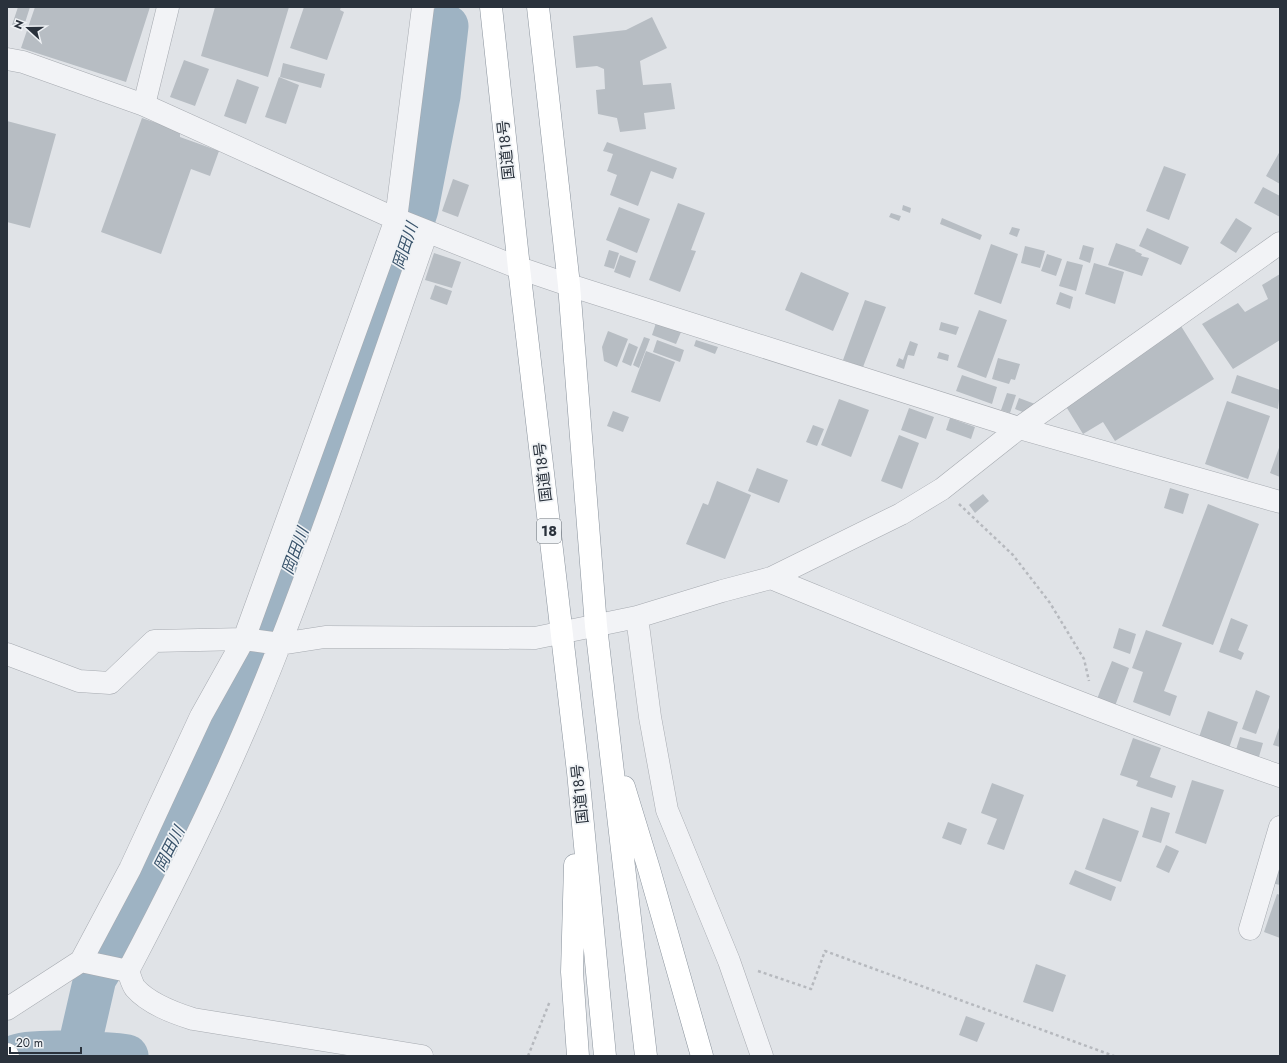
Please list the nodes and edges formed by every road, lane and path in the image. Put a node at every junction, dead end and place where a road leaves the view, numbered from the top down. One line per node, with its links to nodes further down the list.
1 (168, 7): 6 (street)
2 (423, 7): 7 (street)
3 (491, 7): 10 (highway, 国道18号 / 18)
4 (538, 7): 11 (highway)
5 (7, 59): 6 (street)
6 (144, 105): 7 (street)
7 (396, 219): 8 (street); 19 (street)
8 (423, 230): 10 (street); 20 (street)
9 (1280, 244): 12 (street)
10 (518, 268): 11 (street); 18 (highway, 国道18号 / 18)
11 (569, 285): 12 (street); 17 (highway)
12 (1019, 428): 13 (street); 14 (street)
13 (942, 489): 15 (street); 22 (path)
14 (1280, 502)
15 (771, 578): 16 (street); 22 (street)
16 (637, 616): 17 (street); 28 (street)
17 (596, 626): 18 (street); 23 (highway)
18 (562, 633): 20 (street); 24 (highway, 国道18号 / 18)
19 (247, 639): 20 (street); 21 (street); 29 (street)
20 (276, 644): 30 (street)
21 (7, 654)
22 (1094, 707): 25 (street)
23 (608, 737): 37 (highway); 38 (highway)
24 (578, 772): 35 (highway); 36 (highway, 国道18号 / 18)
25 (1280, 776)
26 (1280, 827): 27 (street)
27 (1250, 929)
28 (729, 961): 39 (street); 40 (path)
29 (87, 962): 30 (street); 32 (street)
30 (123, 970): 33 (street)
31 (551, 998): 34 (path)
32 (7, 1009)
33 (422, 1056)
34 (528, 1056)
35 (578, 1056)
36 (605, 1056)
37 (646, 1056)
38 (702, 1056)
39 (762, 1056)
40 (1114, 1056)

